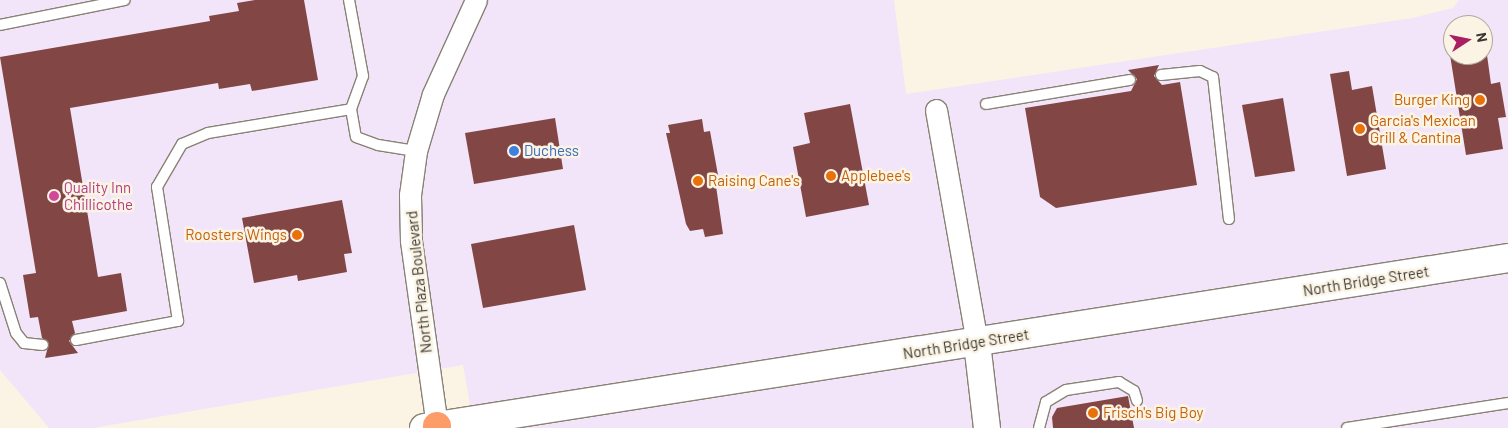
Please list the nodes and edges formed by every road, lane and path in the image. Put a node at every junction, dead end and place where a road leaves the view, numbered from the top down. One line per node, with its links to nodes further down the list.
1 (126, 0): 4 (lane)
2 (349, 0): 8 (lane)
3 (476, 0): 10 (street, North Plaza Boulevard)
4 (0, 25)
5 (1161, 75): 11 (lane)
6 (1130, 80): 7 (lane)
7 (986, 104)
8 (351, 109): 10 (lane); 14 (lane)
9 (936, 110): 15 (street)
10 (416, 151): 19 (street, North Plaza Boulevard)
11 (1229, 219)
12 (1508, 258): 15 (main road, North Bridge Street)
13 (0, 283): 16 (lane)
14 (76, 340)
15 (977, 343): 19 (main road, North Bridge Street); 20 (street)
16 (43, 345)
17 (1137, 401): 21 (lane)
18 (1508, 403): 22 (lane)
19 (433, 427)
20 (987, 428)
21 (1040, 428)
22 (1347, 428)

